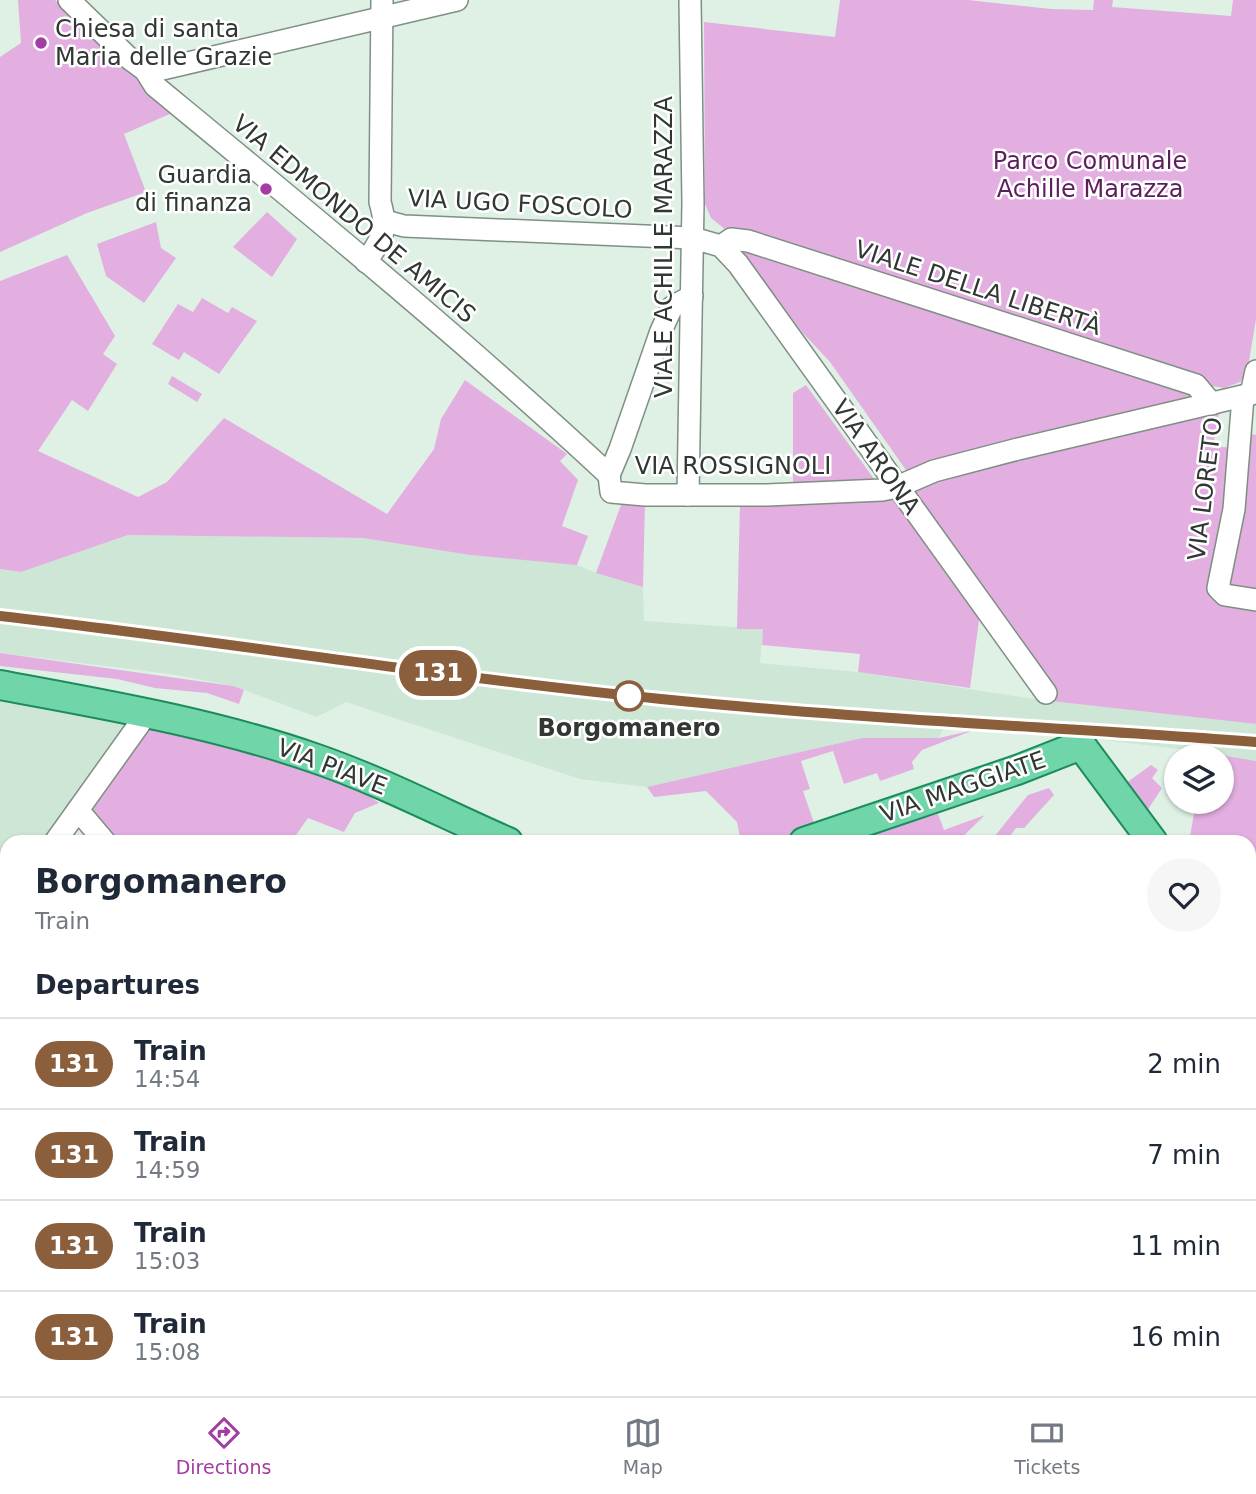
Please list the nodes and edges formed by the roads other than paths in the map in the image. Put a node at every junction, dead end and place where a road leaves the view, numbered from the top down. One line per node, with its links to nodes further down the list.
1 (69, 0): 5 (street, VIA EDMONDO DE AMICIS)
2 (457, 0): 4 (street)
3 (690, 0): 7 (street, VIALE ACHILLE MARAZZA)
4 (382, 8): 5 (street); 6 (street)
5 (145, 70): 9 (street, VIA EDMONDO DE AMICIS)
6 (386, 220): 7 (street, VIA UGO FOSCOLO); 9 (street)
7 (693, 238): 8 (street); 10 (street, VIALE ACHILLE MARAZZA)
8 (721, 246): 13 (street, VIALE DELLA LIBERTÀ); 15 (street, VIA ARONA)
9 (366, 262): 14 (street, VIA EDMONDO DE AMICIS)
10 (692, 296): 14 (street); 16 (street, VIALE ACHILLE MARAZZA)
11 (1256, 370): 12 (street, VIA LORETO)
12 (1250, 395): 13 (street, VIA ROSSIGNOLI); 17 (street, VIA LORETO)
13 (1212, 404): 15 (street, VIA ROSSIGNOLI)
14 (610, 484): 16 (street, VIA ROSSIGNOLI)
15 (897, 487): 16 (street, VIA ROSSIGNOLI); 19 (street, VIA ARONA)
16 (688, 495)
17 (1256, 600)
18 (0, 685): 20 (main road, VIA PIAVE)
19 (1046, 693)
20 (148, 712): 21 (street); 24 (main road, VIA PIAVE)
21 (78, 810): 22 (street); 23 (street)
22 (60, 835)
23 (99, 835)
24 (484, 835)
25 (825, 835): 26 (main road, VIA MAGGIATE)
26 (1148, 835)

